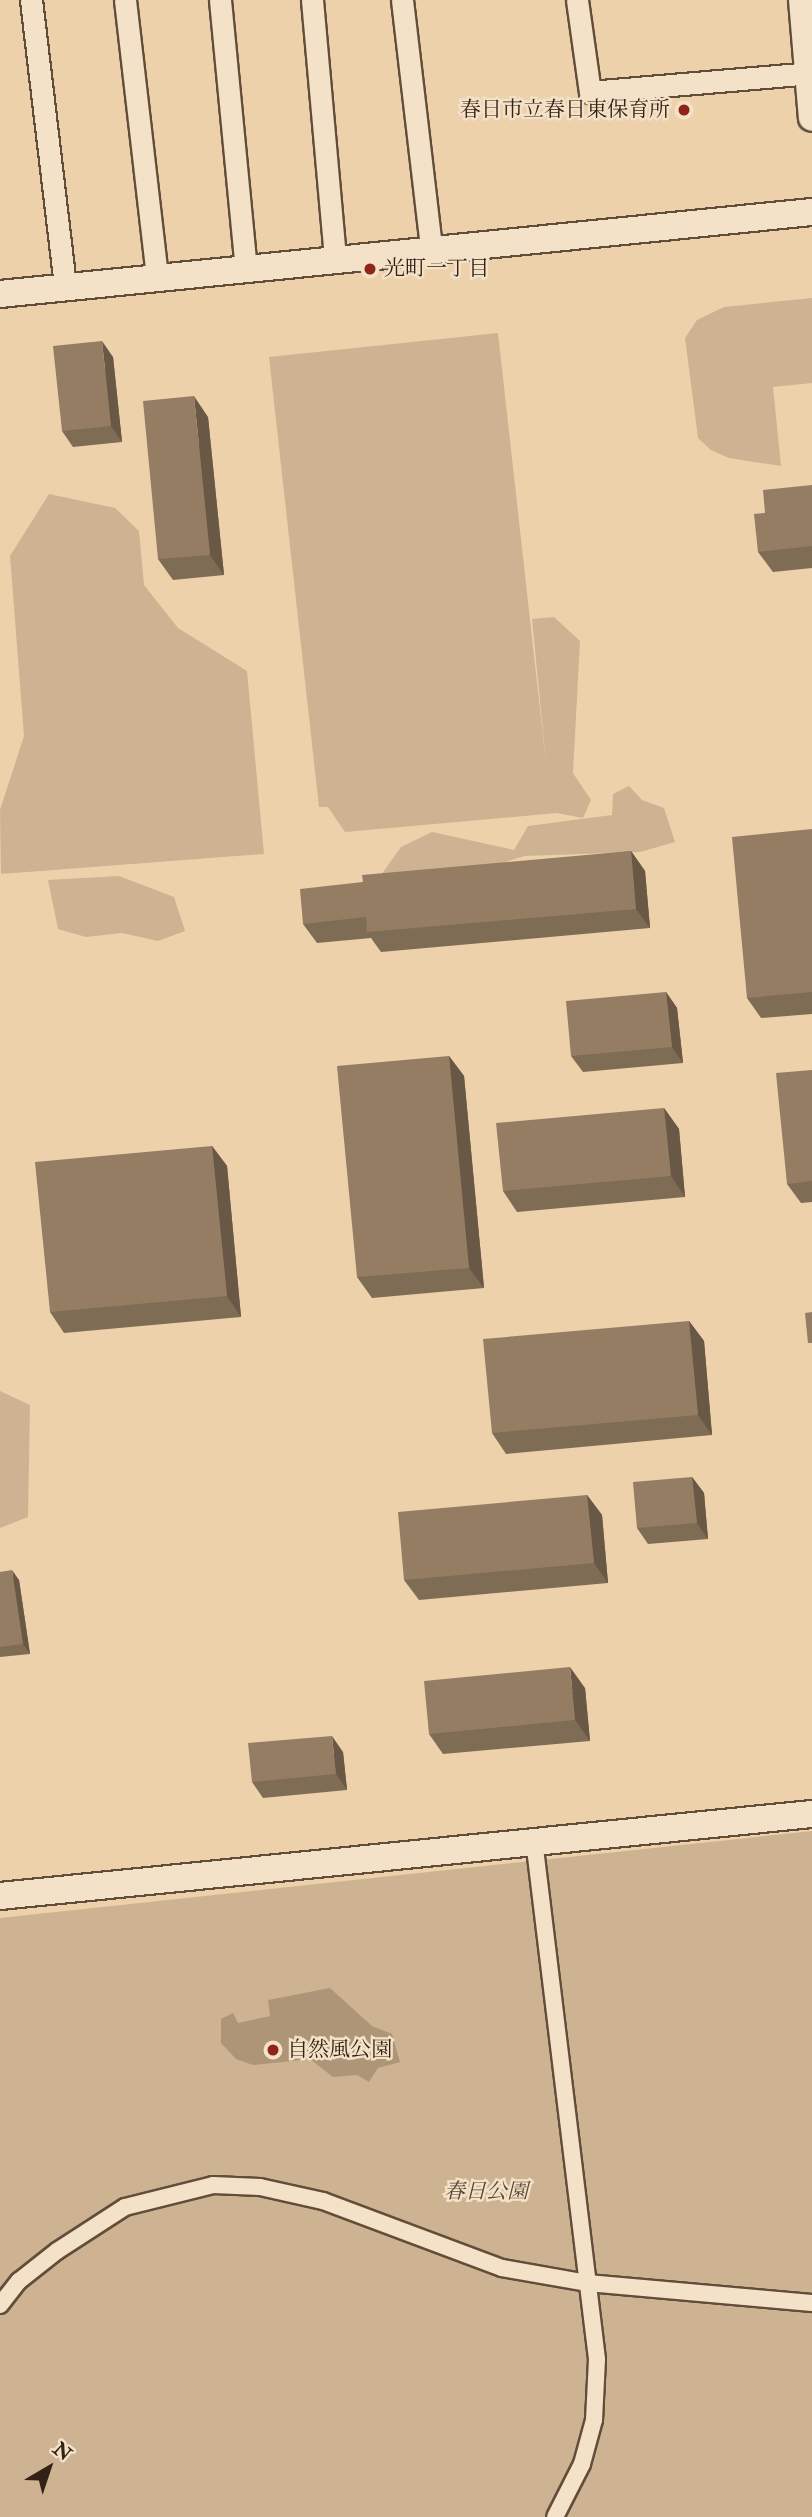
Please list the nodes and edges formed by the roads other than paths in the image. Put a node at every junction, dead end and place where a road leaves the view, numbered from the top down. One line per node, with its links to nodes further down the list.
1 (31, 0): 15 (street)
2 (125, 0): 14 (street)
3 (220, 0): 13 (street)
4 (312, 0): 12 (street)
5 (402, 0): 11 (street)
6 (578, 0): 8 (street)
7 (802, 0): 8 (street)
8 (810, 73): 9 (street)
9 (812, 118)
10 (812, 212): 11 (street)
11 (431, 248): 12 (street)
12 (335, 258): 13 (street)
13 (246, 269): 14 (street)
14 (157, 278): 15 (street)
15 (65, 286): 16 (street)
16 (0, 294)
17 (812, 1814): 18 (street)
18 (534, 1840): 19 (street); 20 (street)
19 (0, 1896)
20 (587, 2283): 21 (street); 22 (street); 23 (street)
21 (812, 2303)
22 (0, 2305)
23 (555, 2517)

